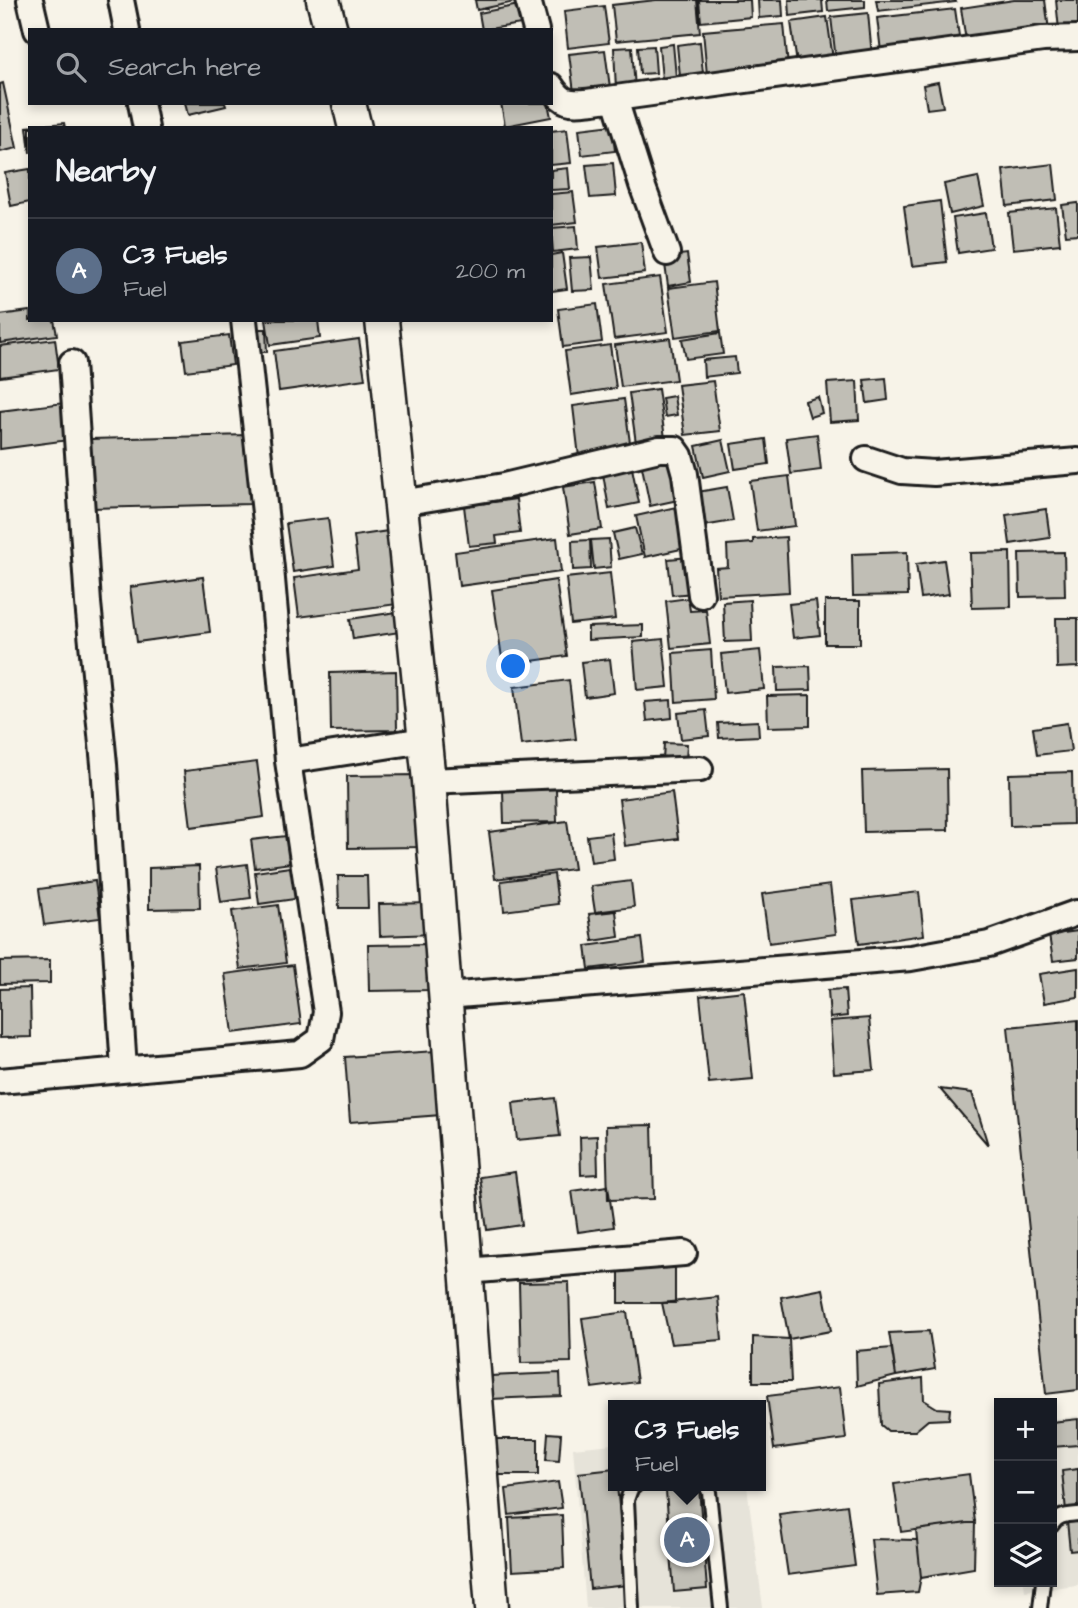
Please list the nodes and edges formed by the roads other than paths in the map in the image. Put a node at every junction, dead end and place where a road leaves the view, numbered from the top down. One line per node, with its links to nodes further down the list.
1 (30, 0): 5 (street)
2 (121, 0): 6 (street)
3 (324, 0): 7 (street)
4 (528, 0): 8 (street)
5 (37, 28)
6 (127, 28)
7 (331, 28)
8 (535, 28)
9 (1078, 38): 11 (street)
10 (553, 89): 11 (street)
11 (615, 99): 16 (street)
12 (141, 105): 14 (street)
13 (349, 105): 15 (street)
14 (146, 126)
15 (355, 126)
16 (667, 253)
17 (244, 322): 25 (street)
18 (382, 322): 22 (street)
19 (72, 363): 30 (street)
20 (866, 458): 21 (street)
21 (1078, 461)
22 (400, 503): 23 (street); 24 (street)
23 (701, 595)
24 (424, 740): 25 (street); 27 (street)
25 (288, 761): 30 (street)
26 (700, 769): 27 (street)
27 (429, 781): 29 (street)
28 (1076, 913): 29 (street)
29 (446, 996): 33 (street)
30 (124, 1069): 31 (street)
31 (0, 1082)
32 (684, 1253): 33 (street)
33 (467, 1271): 39 (street)
34 (630, 1491): 40 (lane)
35 (708, 1491): 41 (lane)
36 (1078, 1514): 37 (lane)
37 (1053, 1524)
38 (1042, 1587): 42 (lane)
39 (492, 1608)
40 (632, 1608)
41 (721, 1608)
42 (1040, 1608)

